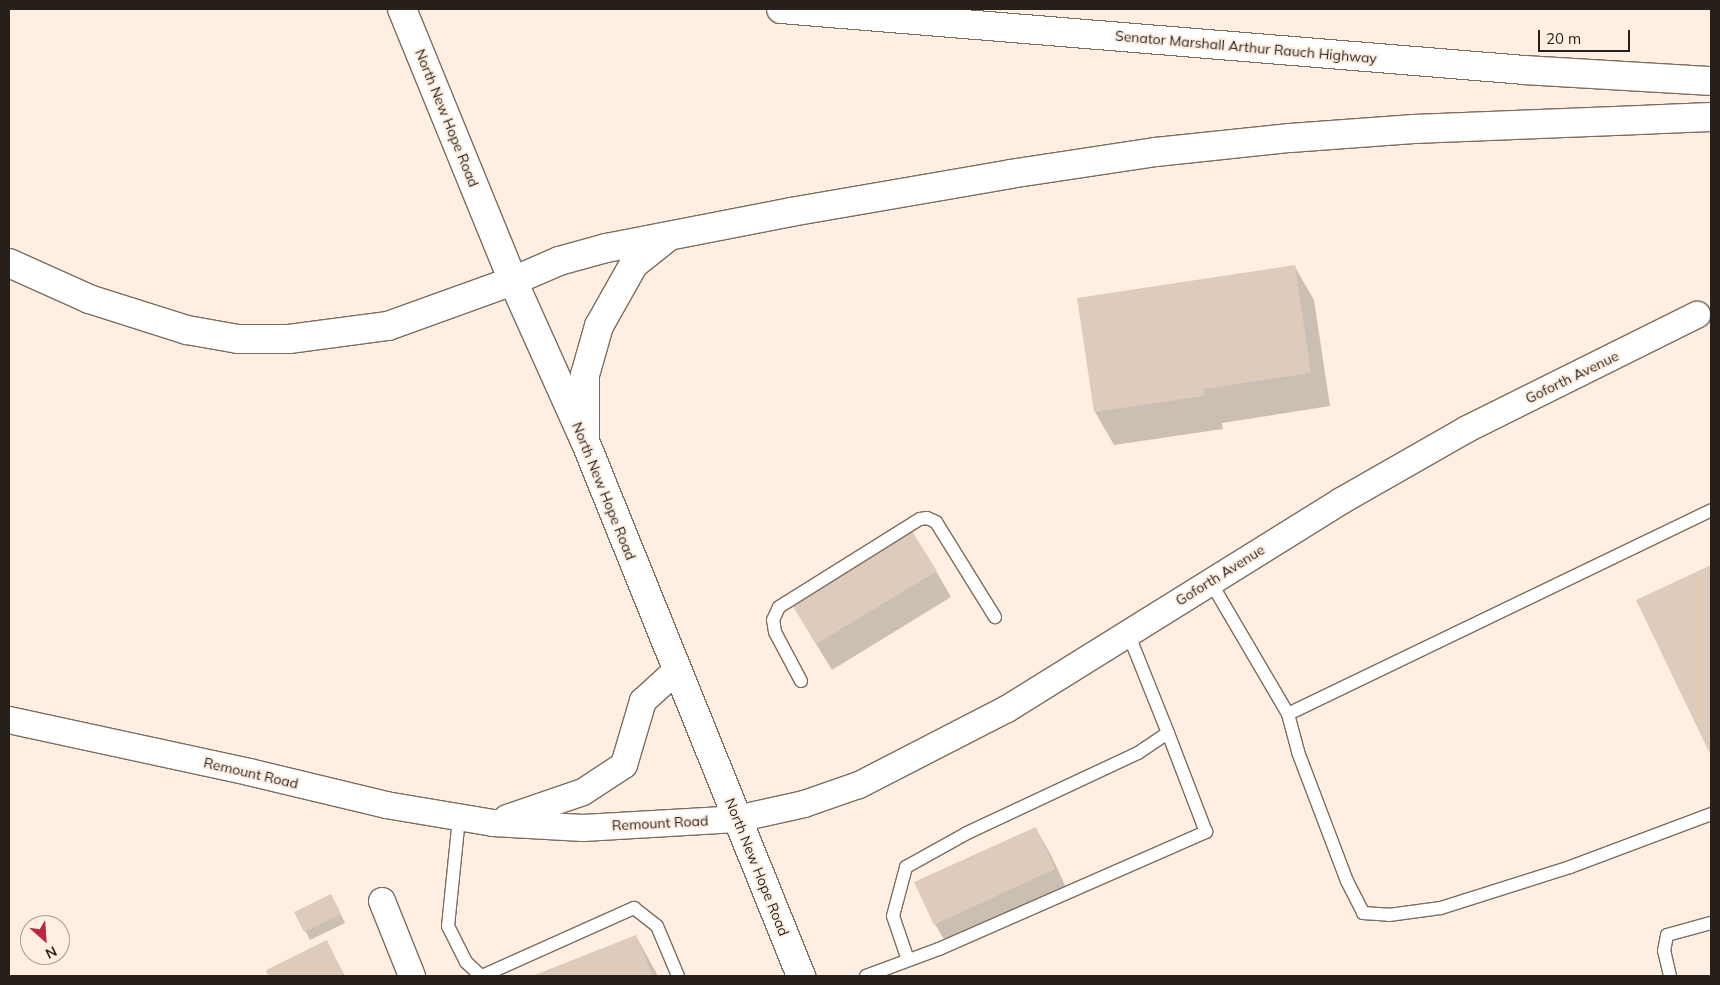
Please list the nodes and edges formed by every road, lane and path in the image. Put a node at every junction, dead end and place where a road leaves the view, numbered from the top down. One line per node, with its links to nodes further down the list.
1 (402, 9): 7 (main road, North New Hope Road)
2 (781, 9): 3 (main road, Senator Marshall Arthur Rauch Highway)
3 (1711, 81)
4 (1711, 117): 5 (main road)
5 (670, 236): 7 (main road); 9 (main road)
6 (9, 263): 7 (main road)
7 (513, 281): 9 (main road, North New Hope Road)
8 (1704, 318): 11 (street, Goforth Avenue)
9 (585, 441): 14 (main road, North New Hope Road)
10 (1711, 510): 16 (lane)
11 (1210, 581): 13 (street, Goforth Avenue); 16 (lane)
12 (995, 617): 15 (lane)
13 (1128, 633): 18 (lane); 21 (street, Goforth Avenue)
14 (678, 669): 21 (main road, North New Hope Road); 22 (street, Remount Road)
15 (801, 680)
16 (1288, 714): 19 (lane)
17 (9, 720): 20 (street, Remount Road)
18 (1168, 733): 25 (lane); 25 (lane)
19 (1711, 814)
20 (458, 818): 22 (street, Remount Road); 27 (lane)
21 (737, 819): 22 (street, Remount Road); 29 (main road, North New Hope Road)
22 (493, 823)
23 (382, 901): 26 (street)
24 (1711, 923): 31 (lane)
25 (908, 960): 30 (lane)
26 (412, 976)
27 (481, 976): 28 (lane)
28 (678, 976)
29 (801, 976)
30 (866, 976)
31 (1670, 976)

